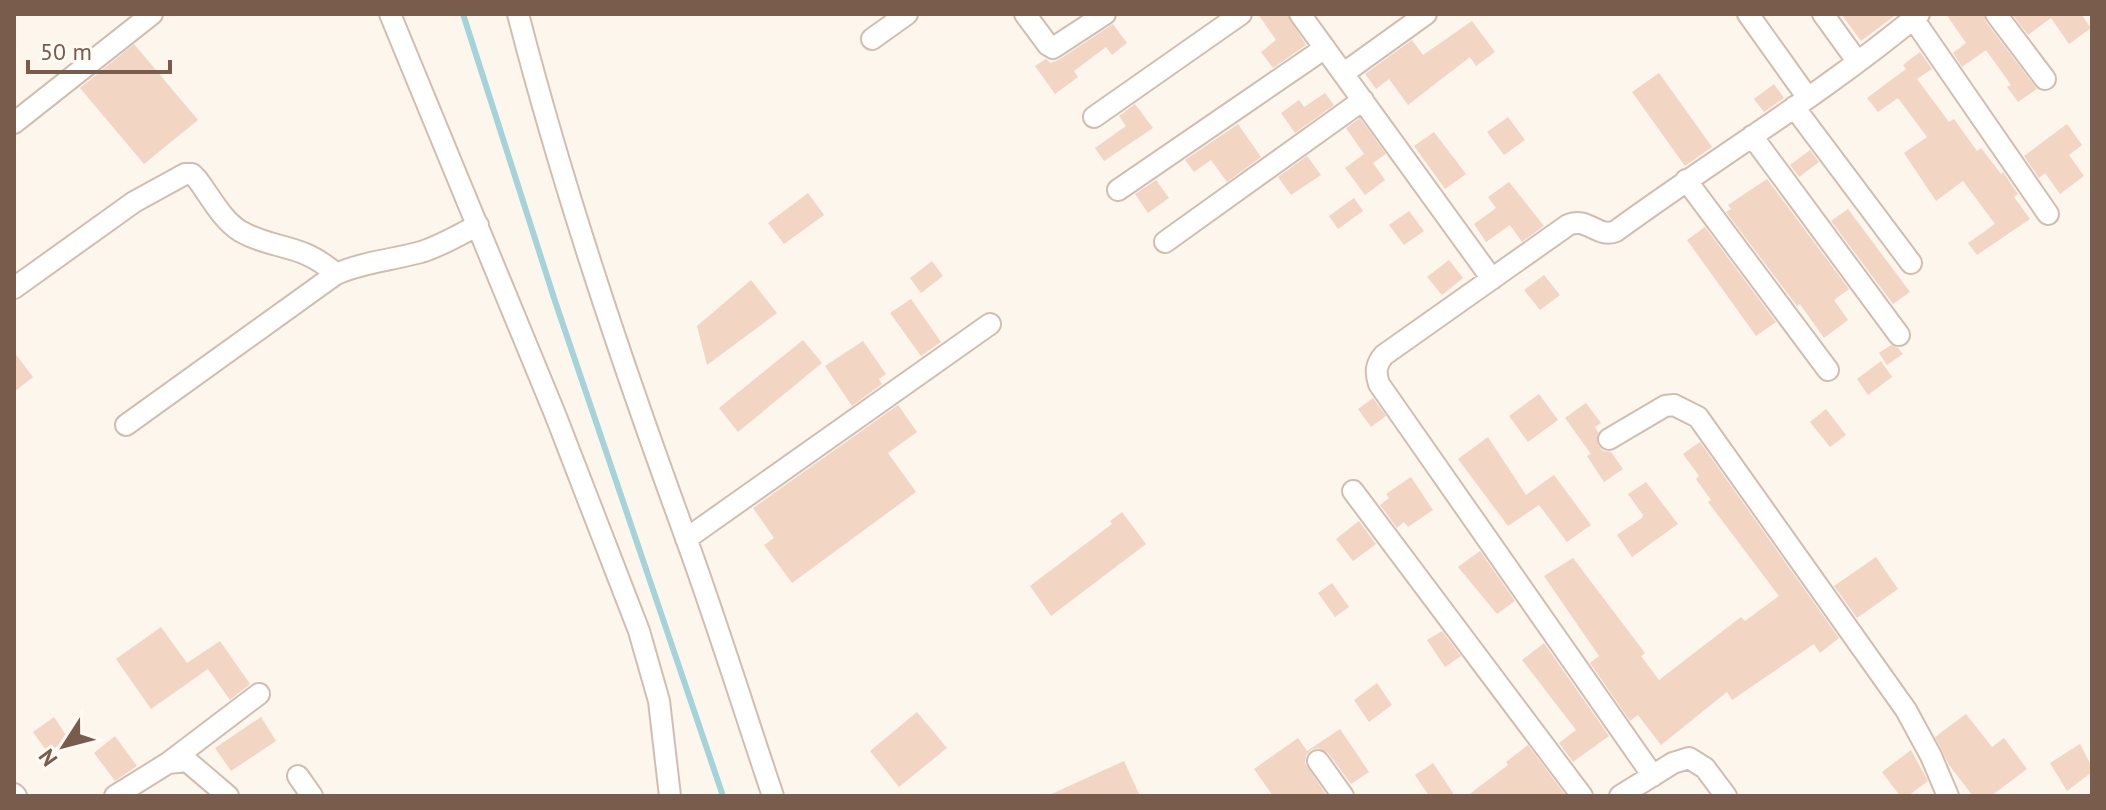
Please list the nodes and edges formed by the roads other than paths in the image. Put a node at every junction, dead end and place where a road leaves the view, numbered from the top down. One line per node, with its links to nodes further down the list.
1 (152, 14): 22 (street)
2 (390, 14): 27 (street)
3 (518, 14): 39 (street)
4 (907, 14): 14 (street)
5 (1025, 14): 6 (street)
6 (1105, 14)
7 (1241, 14): 21 (street)
8 (1300, 14): 15 (street)
9 (1426, 14): 17 (street)
10 (1748, 14): 20 (street)
11 (1823, 14): 16 (street)
12 (1996, 14): 18 (street)
13 (1914, 16): 16 (street); 26 (street)
14 (872, 39)
15 (1325, 48): 17 (street); 25 (street)
16 (1857, 61): 20 (street)
17 (1344, 73): 19 (street)
18 (2045, 79)
19 (1363, 100): 28 (street); 31 (street)
20 (1801, 102): 23 (street); 29 (street)
21 (1094, 117)
22 (14, 123)
23 (1752, 136): 24 (street); 34 (street)
24 (1686, 180): 31 (street); 35 (street)
25 (1118, 190)
26 (2048, 214)
27 (478, 225): 30 (street); 48 (street)
28 (1165, 242)
29 (1911, 263)
30 (336, 274): 32 (street); 36 (street)
31 (1492, 279): 44 (street)
32 (14, 288)
33 (990, 324): 39 (street)
34 (1899, 335)
35 (1828, 370)
36 (126, 425)
37 (1609, 439): 54 (street)
38 (1353, 491): 51 (street)
39 (686, 539): 49 (street)
40 (259, 694): 42 (street)
41 (1318, 761): 50 (street)
42 (168, 763): 45 (street); 46 (street)
43 (298, 776): 47 (street)
44 (1653, 776): 52 (street); 53 (street)
45 (115, 796)
46 (228, 796)
47 (312, 796)
48 (670, 796)
49 (773, 796)
50 (1343, 796)
51 (1582, 796)
52 (1620, 796)
53 (1726, 796)
54 (1948, 796)

